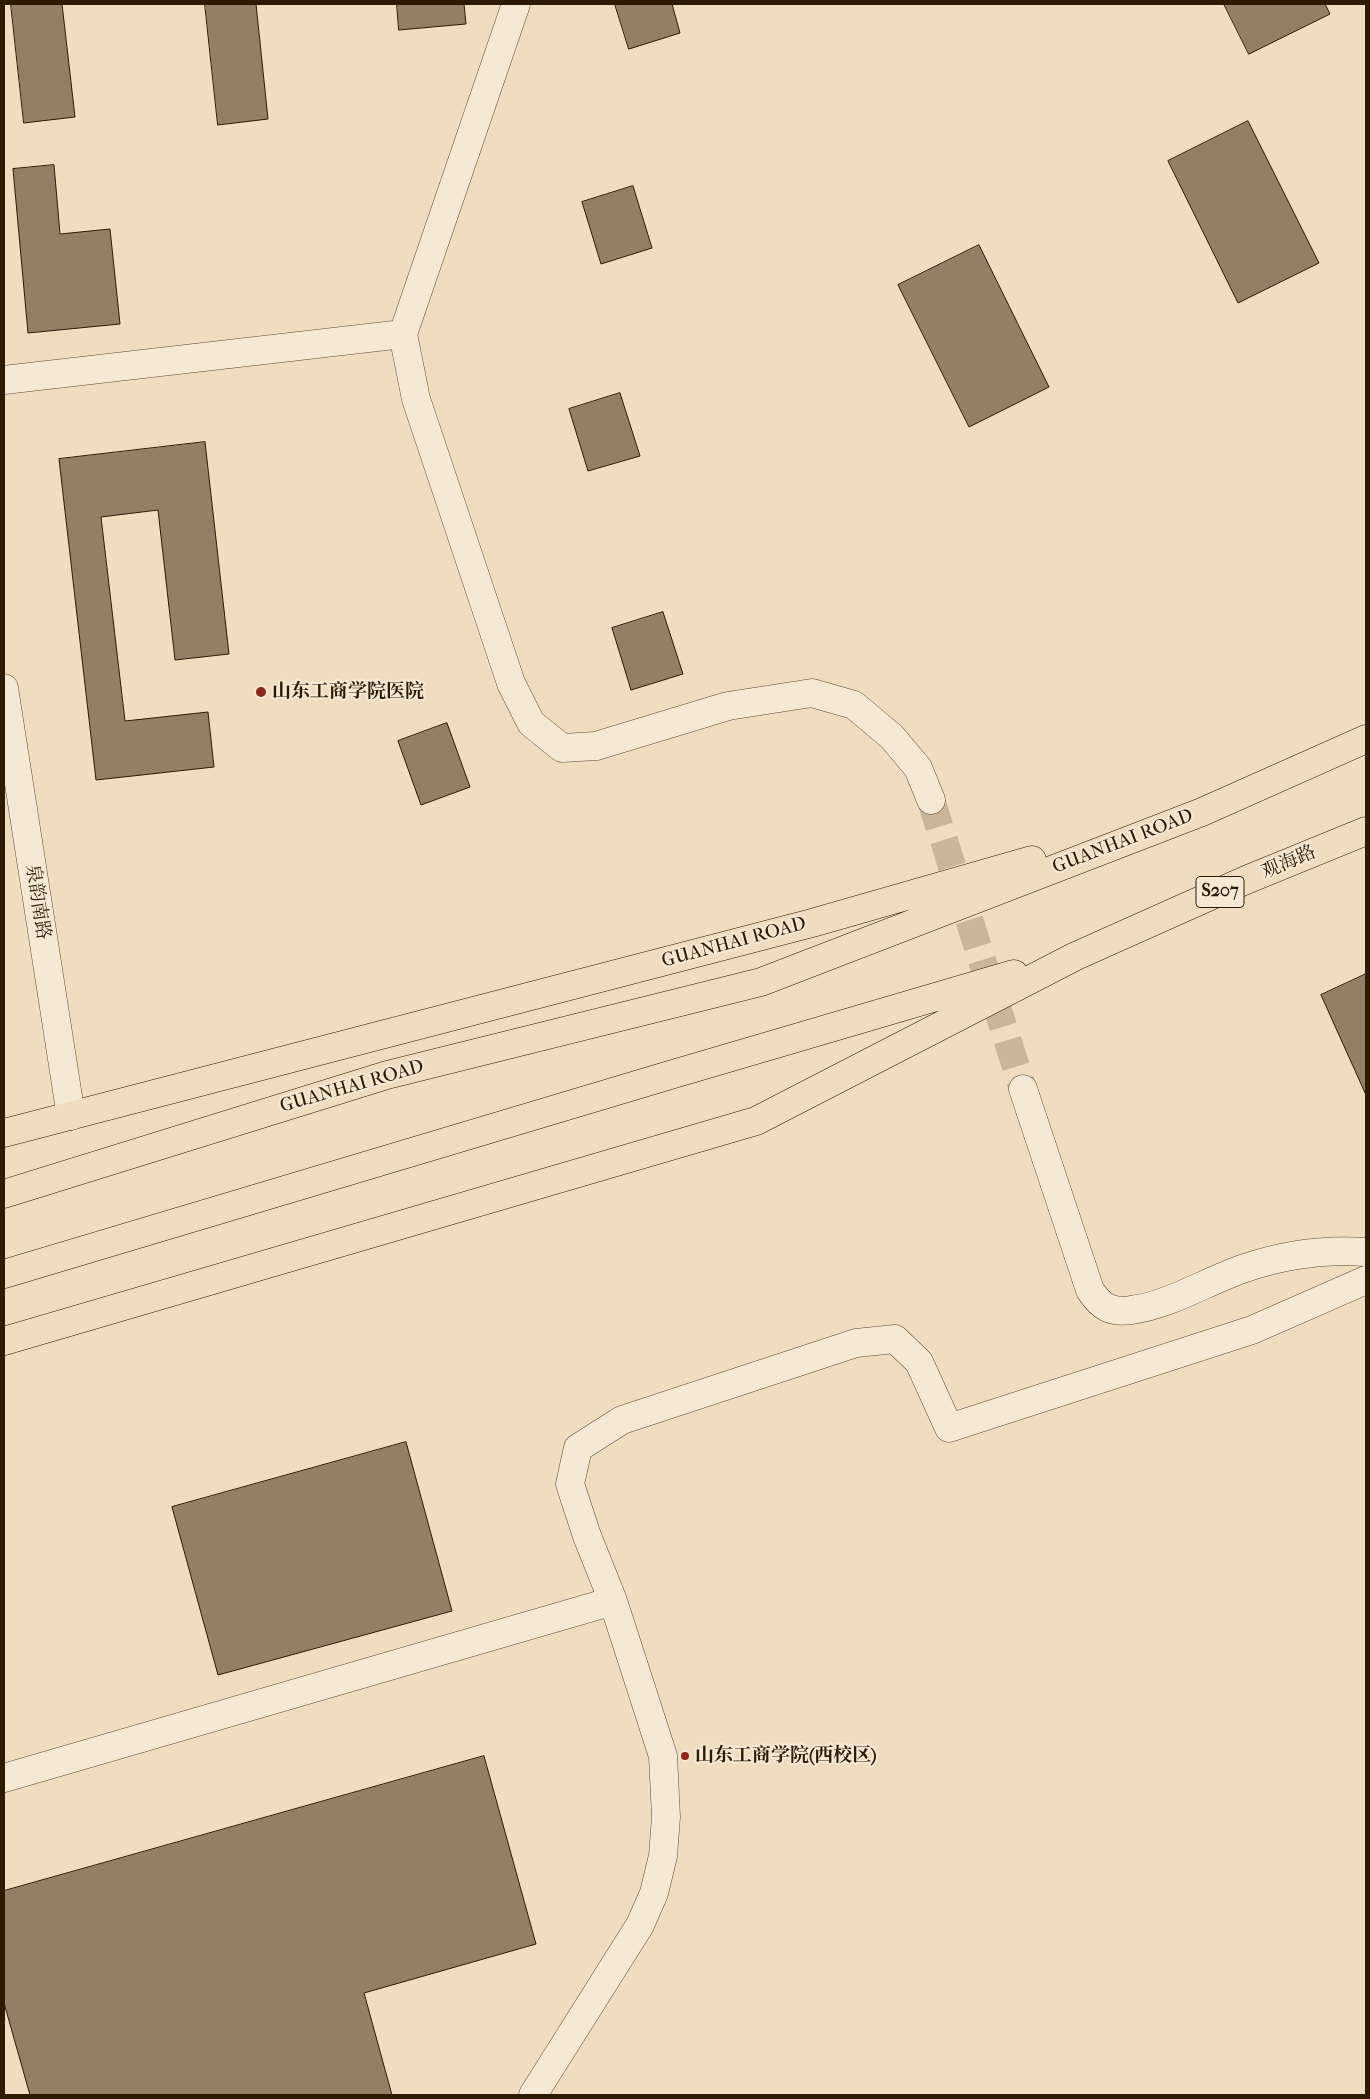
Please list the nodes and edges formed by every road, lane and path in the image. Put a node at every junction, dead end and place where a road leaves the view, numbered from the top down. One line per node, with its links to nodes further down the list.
1 (516, 4): 2 (street)
2 (403, 334): 3 (street); 6 (street)
3 (4, 380)
4 (4, 688): 11 (street, 泉韵南路)
5 (1366, 739): 7 (main road)
6 (931, 800)
7 (1202, 812): 11 (main road, GUANHAI ROAD); 13 (main road, GUANHAI ROAD)
8 (1366, 830): 9 (main road, 观海路 / S207)
9 (1076, 956): 15 (main road); 17 (main road, S207)
10 (1023, 1089): 14 (street)
11 (71, 1116): 12 (main road, GUANHAI ROAD)
12 (4, 1133)
13 (4, 1194)
14 (1366, 1252)
15 (4, 1274)
16 (1366, 1280): 18 (street)
17 (4, 1341)
18 (614, 1601): 19 (street); 20 (street)
19 (4, 1778)
20 (533, 2095)

